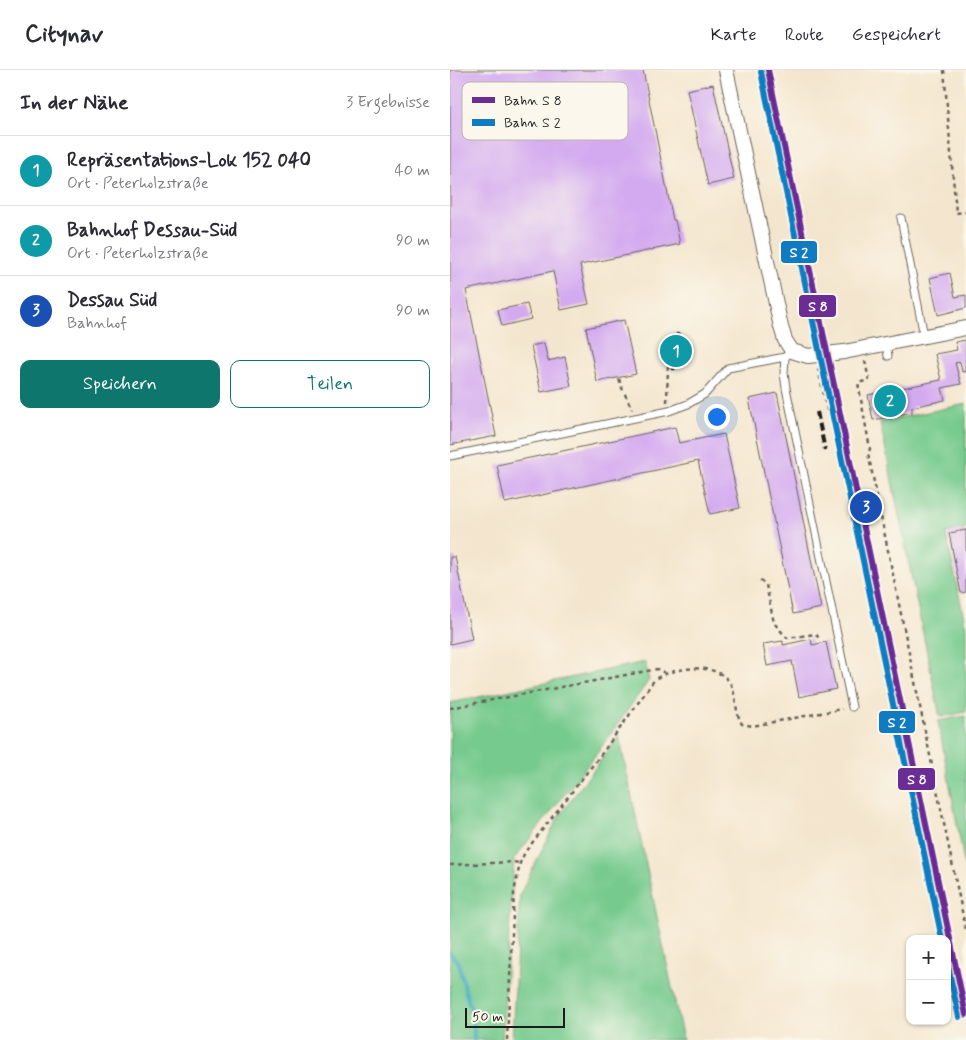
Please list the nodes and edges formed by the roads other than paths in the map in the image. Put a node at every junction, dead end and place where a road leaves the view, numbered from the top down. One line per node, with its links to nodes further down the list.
1 (726, 70): 5 (street)
2 (901, 218): 4 (lane)
3 (966, 328): 4 (street)
4 (924, 336): 5 (street)
5 (789, 354): 6 (lane); 7 (lane)
6 (450, 456)
7 (852, 707)

